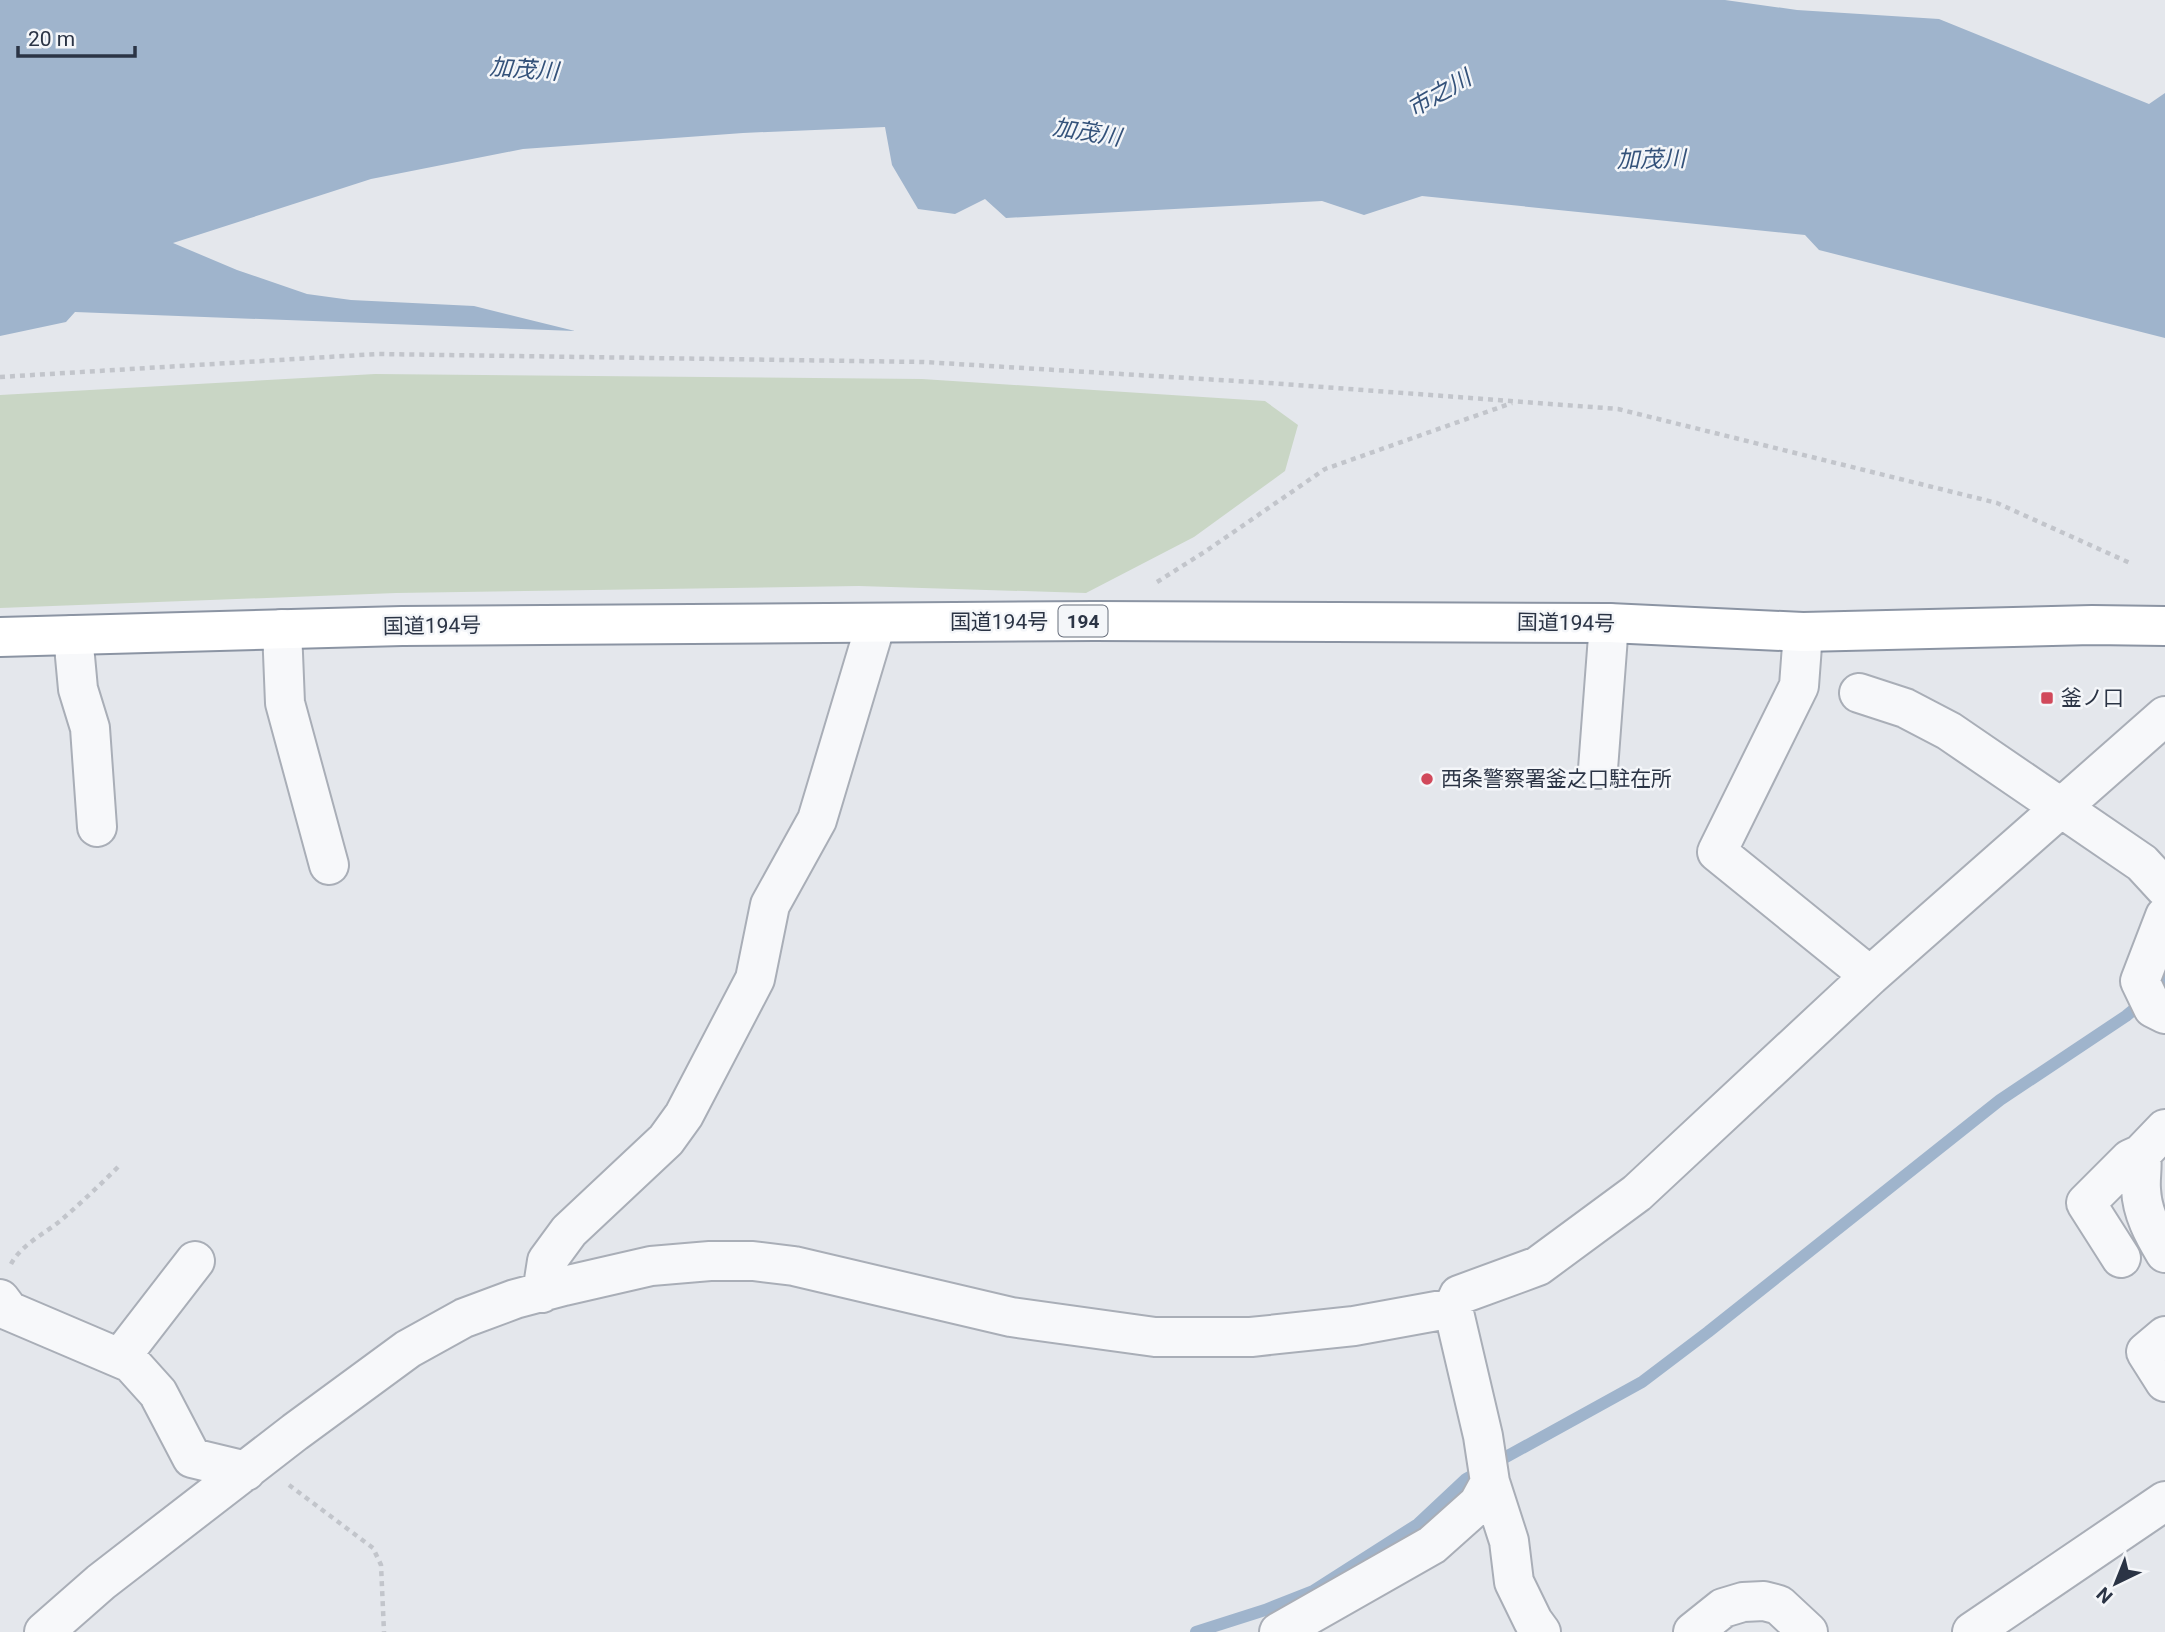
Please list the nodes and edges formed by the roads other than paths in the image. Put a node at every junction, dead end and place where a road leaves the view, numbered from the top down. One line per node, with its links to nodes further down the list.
1 (876, 623): 2 (highway, 国道194号 / 194); 4 (highway, 国道194号 / 194); 23 (street)
2 (1609, 623): 5 (highway, 国道194号 / 194); 10 (street)
3 (2165, 626): 5 (highway, 国道194号 / 194)
4 (282, 629): 6 (highway, 国道194号 / 194); 13 (street)
5 (1804, 632): 16 (street)
6 (73, 635): 7 (highway, 国道194号 / 194); 12 (street)
7 (0, 637)
8 (1859, 693): 11 (street)
9 (2165, 716): 11 (street)
10 (1598, 769)
11 (2059, 808): 14 (street); 16 (street)
12 (97, 827)
13 (329, 865)
14 (2165, 888)
15 (2165, 916): 17 (street)
16 (1870, 976): 24 (street)
17 (2165, 1014)
18 (2153, 1142): 19 (street); 20 (street)
19 (2165, 1253)
20 (2121, 1258)
21 (195, 1261): 26 (street)
22 (4, 1284): 26 (street)
23 (542, 1293): 24 (street); 28 (street)
24 (1453, 1308): 29 (street)
25 (2165, 1336): 27 (street)
26 (120, 1358): 28 (street)
27 (2165, 1382)
28 (252, 1466): 31 (street)
29 (1490, 1482): 32 (street); 33 (street)
30 (2165, 1501): 36 (street)
31 (44, 1632)
32 (1279, 1632)
33 (1541, 1632)
34 (1693, 1632): 35 (street)
35 (1808, 1632)
36 (1972, 1632)

